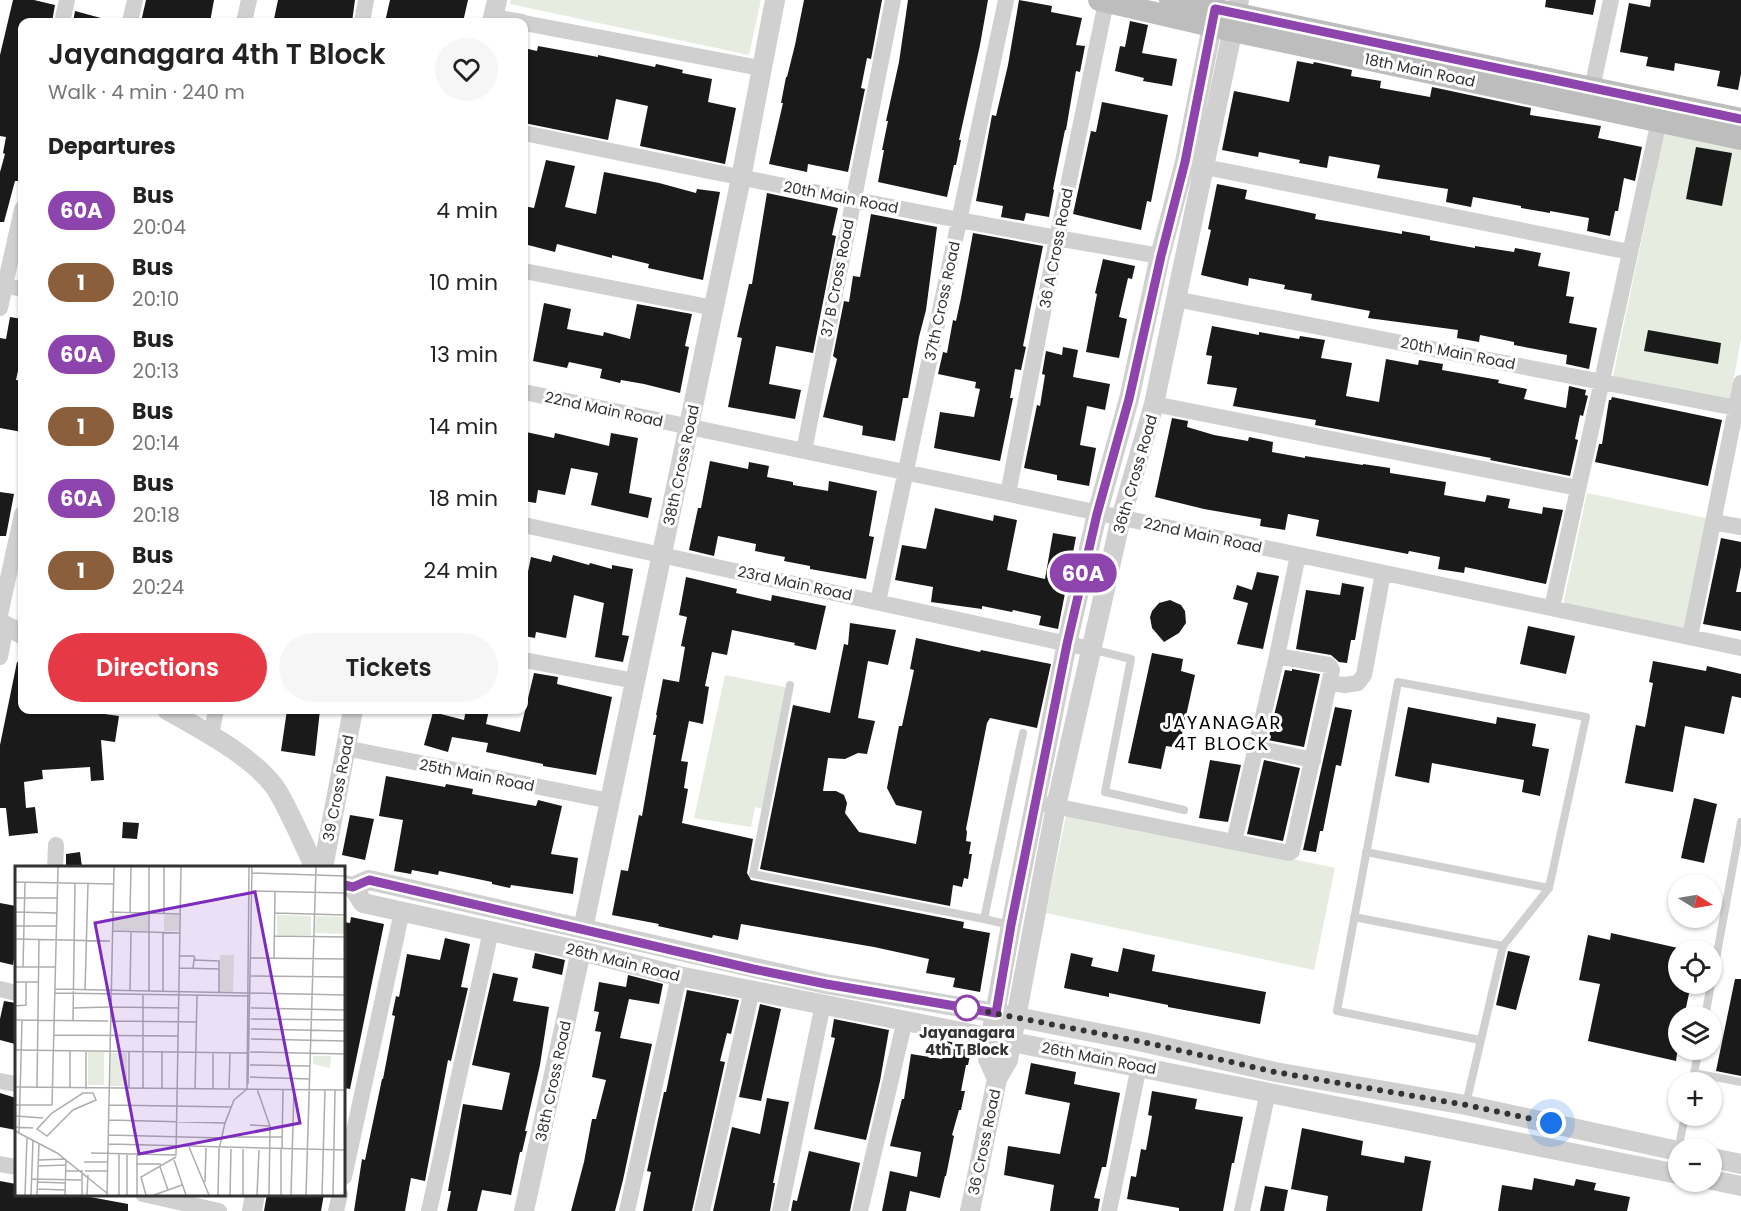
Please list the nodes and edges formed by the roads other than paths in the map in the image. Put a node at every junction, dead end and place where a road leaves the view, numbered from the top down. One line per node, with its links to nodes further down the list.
1 (67, 0): 13 (street)
2 (135, 0): 14 (street)
3 (249, 0): 15 (street)
4 (366, 0): 16 (street)
5 (774, 0): 19 (street, 38th Cross Road)
6 (893, 0): 27 (street, 37 B Cross Road)
7 (1006, 0): 28 (street, 37th Cross Road)
8 (1170, 0): 12 (main road, 18th Main Road)
9 (1611, 0): 20 (street)
10 (1103, 1): 12 (main road, 18th Main Road); 30 (street, 36 A Cross Road)
11 (494, 13): 17 (street)
12 (1225, 13): 20 (main road, 18th Main Road); 22 (main road, 18th Main Road); 25 (street, 36th Cross Road); 32 (street, 36th Cross Road)
13 (63, 18)
14 (131, 18)
15 (245, 18)
16 (363, 18)
17 (508, 18)
18 (528, 24): 19 (street)
19 (760, 68): 26 (street, 38th Cross Road)
20 (1592, 88): 21 (main road, 18th Main Road)
21 (1741, 119)
22 (1659, 121): 24 (main road, 18th Main Road); 31 (street)
23 (528, 134): 26 (street, 20th Main Road)
24 (1741, 139)
25 (1205, 167): 31 (street); 35 (street, 36th Cross Road)
26 (741, 178): 27 (street, 20th Main Road); 37 (street, 38th Cross Road)
27 (852, 200): 28 (street, 20th Main Road); 44 (street, 37 B Cross Road)
28 (958, 220): 30 (street, 20th Main Road); 45 (street, 37th Cross Road)
29 (18, 235): 34 (street)
30 (1057, 238): 32 (street, 20th Main Road); 47 (street, 36 A Cross Road)
31 (1630, 252): 38 (street)
32 (1161, 256): 48 (street, 36th Cross Road)
33 (528, 273): 37 (street)
34 (10, 286): 36 (street)
35 (1175, 299): 38 (street, 20th Main Road); 41 (street, 36th Cross Road)
36 (0, 308)
37 (714, 308): 43 (street, 38th Cross Road)
38 (1602, 381): 42 (street, 20th Main Road); 46 (street)
39 (1741, 383): 42 (street)
40 (528, 393): 43 (street, 22nd Main Road)
41 (1154, 404): 46 (street); 49 (street, 36th Cross Road)
42 (1739, 408): 50 (street)
43 (688, 427): 44 (street, 22nd Main Road); 54 (street, 38th Cross Road)
44 (804, 451): 45 (street, 22nd Main Road)
45 (906, 472): 47 (street, 22nd Main Road); 57 (street, 37th Cross Road)
46 (1578, 488): 58 (street)
47 (1008, 494): 48 (street, 22nd Main Road)
48 (1097, 514): 49 (street, 22nd Main Road); 61 (street, 36th Cross Road)
49 (1121, 518): 55 (street, 22nd Main Road); 63 (street, 36th Cross Road)
50 (1713, 522): 52 (street); 60 (street)
51 (528, 526): 54 (street, 23rd Main Road)
52 (1741, 527)
53 (18, 543): 59 (street)
54 (662, 554): 57 (street, 23rd Main Road); 67 (street, 38th Cross Road)
55 (1298, 555): 56 (street, 22nd Main Road); 64 (street)
56 (1383, 573): 58 (street, 22nd Main Road); 68 (street)
57 (878, 602): 61 (street, 23rd Main Road)
58 (1552, 608): 60 (street, 22nd Main Road)
59 (7, 624): 65 (street)
60 (1690, 637): 62 (street, 22nd Main Road)
61 (1067, 644): 63 (street, 23rd Main Road); 79 (street, 36th Cross Road)
62 (1741, 648)
63 (1091, 649): 80 (street, 36th Cross Road); 81 (lane)
64 (1277, 656): 68 (street); 76 (street)
65 (0, 657)
66 (528, 661): 67 (street)
67 (635, 681): 78 (street, 38th Cross Road)
68 (1330, 683): 77 (street)
69 (790, 685): 93 (lane)
70 (175, 714): 74 (street)
71 (215, 714): 74 (street)
72 (352, 714): 75 (street, 39 Cross Road)
73 (1023, 733): 93 (lane)
74 (211, 735): 87 (street)
75 (345, 748): 78 (street, 25th Main Road); 88 (street, 39 Cross Road)
76 (1256, 748): 77 (street); 83 (street)
77 (1313, 760): 83 (street)
78 (610, 801): 95 (street, 38th Cross Road)
79 (1035, 802): 80 (street); 94 (street, 36th Cross Road)
80 (1056, 806): 83 (street); 106 (street, 36th Cross Road)
81 (1184, 810)
82 (1741, 822): 97 (lane)
83 (1234, 842)
84 (56, 845): 86 (street)
85 (1366, 852): 90 (lane); 90 (lane); 92 (lane)
86 (56, 866)
87 (315, 866)
88 (323, 866)
89 (348, 886): 91 (street, 26th Main Road); 95 (street, 26th Main Road)
90 (1549, 888): 98 (lane)
91 (402, 911): 96 (street, 26th Main Road); 124 (street)
92 (1354, 917): 98 (lane); 110 (lane)
93 (984, 919): 94 (lane)
94 (1011, 925): 105 (street, 36th Cross Road)
95 (583, 929): 105 (street, 26th Main Road)
96 (491, 931): 99 (street, 26th Main Road); 134 (street)
97 (1719, 940)
98 (1503, 945): 110 (lane)
99 (581, 951): 100 (street, 26th Main Road); 135 (street, 38th Cross Road)
100 (679, 976): 102 (street, 26th Main Road); 136 (street)
101 (0, 989): 103 (street)
102 (752, 990): 104 (street, 26th Main Road); 137 (street)
103 (15, 993)
104 (823, 1004): 107 (street, 26th Main Road); 138 (street)
105 (996, 1013): 106 (street, 26th Main Road); 108 (street, 36th Cross Road)
106 (1016, 1018): 109 (street, 36 Cross Road); 118 (street, 26th Main Road)
107 (905, 1020): 108 (street, 26th Main Road); 139 (street)
108 (991, 1036): 109 (street, 26th Main Road); 112 (street, 36th Cross Road)
109 (1012, 1040): 111 (street, 26th Main Road); 112 (street, 36 Cross Road)
110 (1480, 1040): 118 (lane)
111 (1139, 1066): 117 (street, 26th Main Road); 141 (street)
112 (997, 1079): 140 (street, 36 Cross Road)
113 (1722, 1079): 115 (lane)
114 (0, 1081): 116 (street)
115 (1741, 1083)
116 (15, 1084)
117 (1268, 1092): 125 (street, 26th Main Road); 142 (street)
118 (1466, 1105): 119 (street, 26th Main Road)
119 (1668, 1148)
120 (1722, 1160): 122 (street)
121 (0, 1164): 123 (street)
122 (1741, 1164)
123 (15, 1167)
124 (345, 1172)
125 (1668, 1172)
126 (1722, 1182): 127 (street)
127 (1741, 1186)
128 (152, 1196): 131 (street)
129 (255, 1196): 132 (street)
130 (340, 1196): 133 (street)
131 (219, 1211)
132 (252, 1211)
133 (336, 1211)
134 (429, 1211)
135 (525, 1211)
136 (627, 1211)
137 (702, 1211)
138 (780, 1211)
139 (860, 1211)
140 (970, 1211)
141 (1108, 1211)
142 (1242, 1211)

